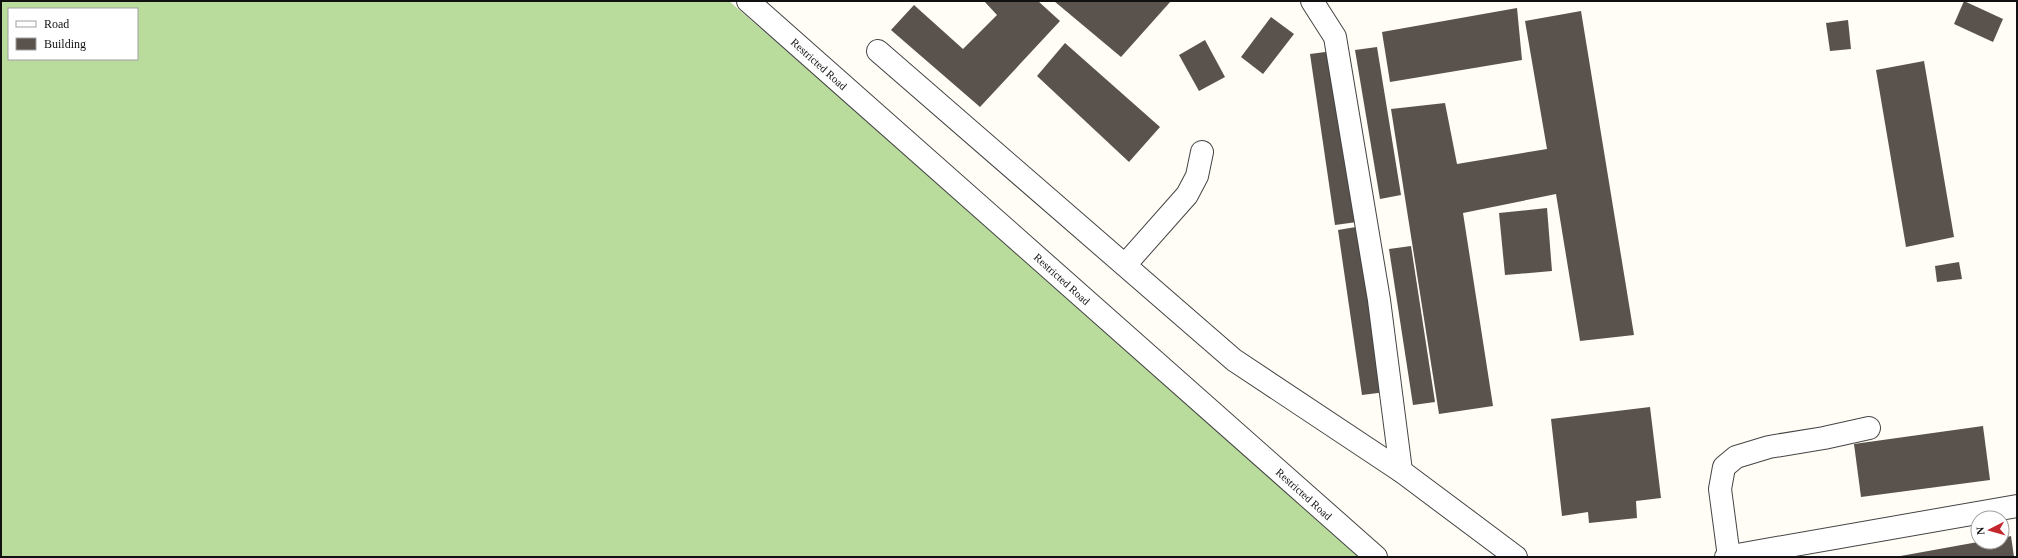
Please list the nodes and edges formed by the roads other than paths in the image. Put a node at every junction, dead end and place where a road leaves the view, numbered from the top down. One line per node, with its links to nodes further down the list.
1 (748, 1): 10 (street, Restricted Road)
2 (1312, 1): 3 (street); 8 (street)
3 (1316, 1)
4 (878, 51): 6 (street)
5 (1202, 152): 6 (street)
6 (1125, 265): 8 (street)
7 (1869, 428): 12 (street)
8 (1401, 472): 11 (street)
9 (2017, 506): 12 (street)
10 (1376, 557)
11 (1516, 557)
12 (1728, 557)

